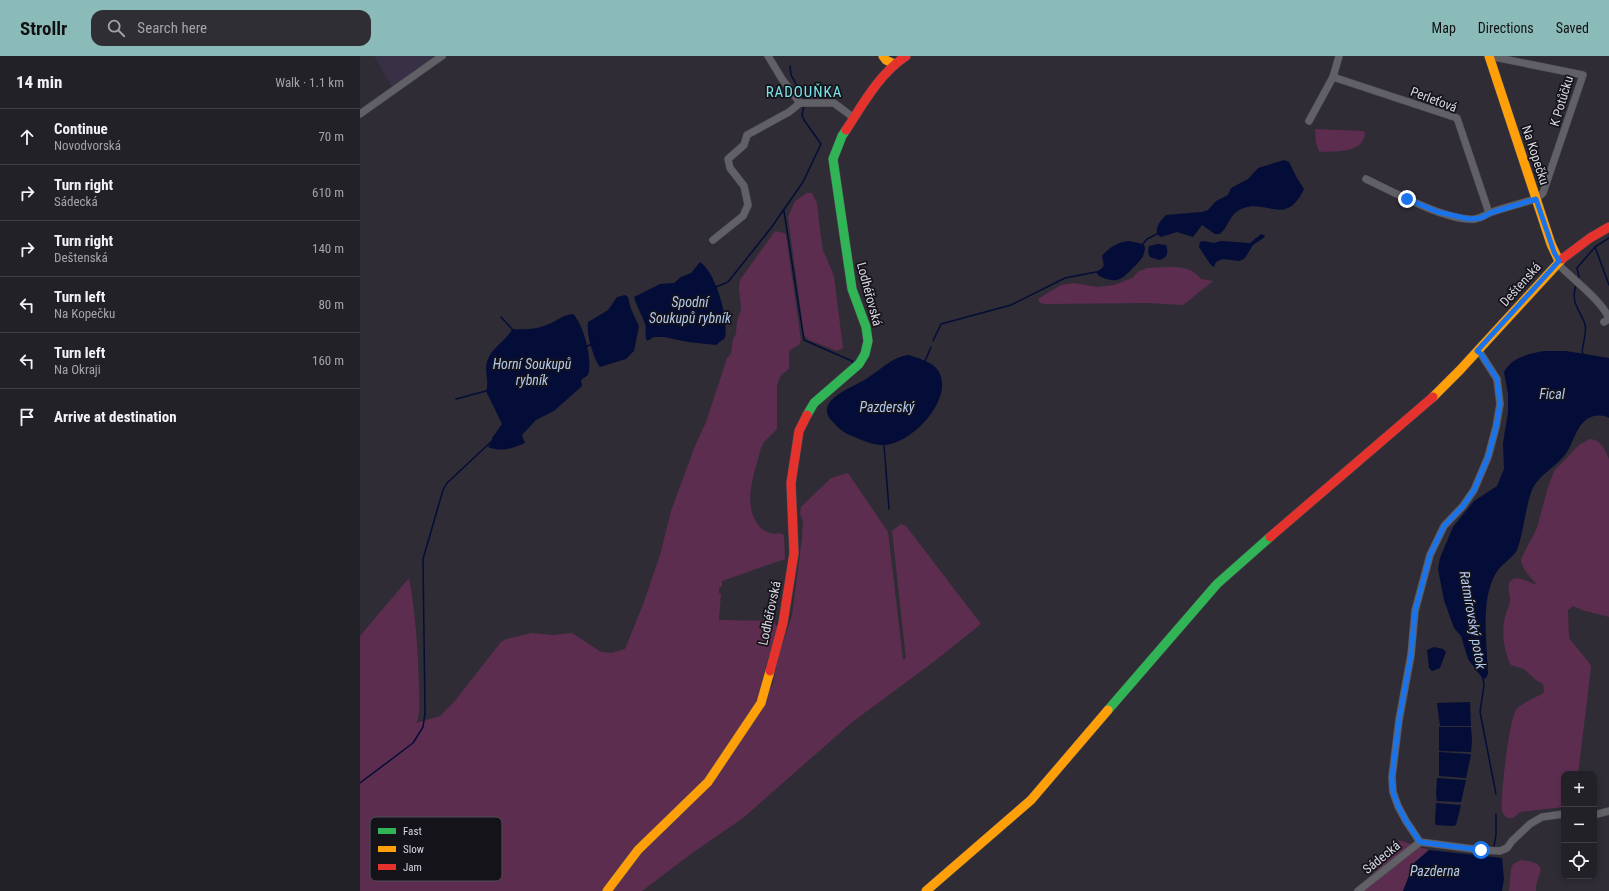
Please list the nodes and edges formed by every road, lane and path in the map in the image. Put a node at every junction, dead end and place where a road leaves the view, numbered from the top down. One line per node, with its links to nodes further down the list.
1 (442, 56): 10 (street)
2 (768, 56): 9 (street)
3 (883, 56): 7 (street)
4 (906, 56): 7 (street, Lodhéřovská)
5 (1339, 56): 8 (street)
6 (1489, 56): 14 (street, Na Kopečku); 14 (street, K Potůčku)
7 (894, 64): 11 (street, Lodhéřovská)
8 (1333, 77): 12 (street); 15 (street, Perleťová)
9 (800, 103): 11 (street); 17 (street)
10 (360, 114)
11 (854, 118): 25 (street, Lodhéřovská)
12 (1309, 121)
13 (1366, 179): 15 (street)
14 (1536, 199): 15 (street); 18 (street, Na Kopečku)
15 (1490, 213)
16 (1609, 227): 18 (street)
17 (713, 240)
18 (1559, 261): 19 (street, Deštenská); 20 (street, Deštenská)
19 (1604, 322)
20 (1477, 351): 24 (street, Sádecká); 26 (street, Deštenská)
21 (1609, 811): 23 (street)
22 (1561, 814): 24 (street)
23 (1597, 814)
24 (1420, 842): 27 (street, Sádecká)
25 (607, 891)
26 (926, 891)
27 (1358, 891)

